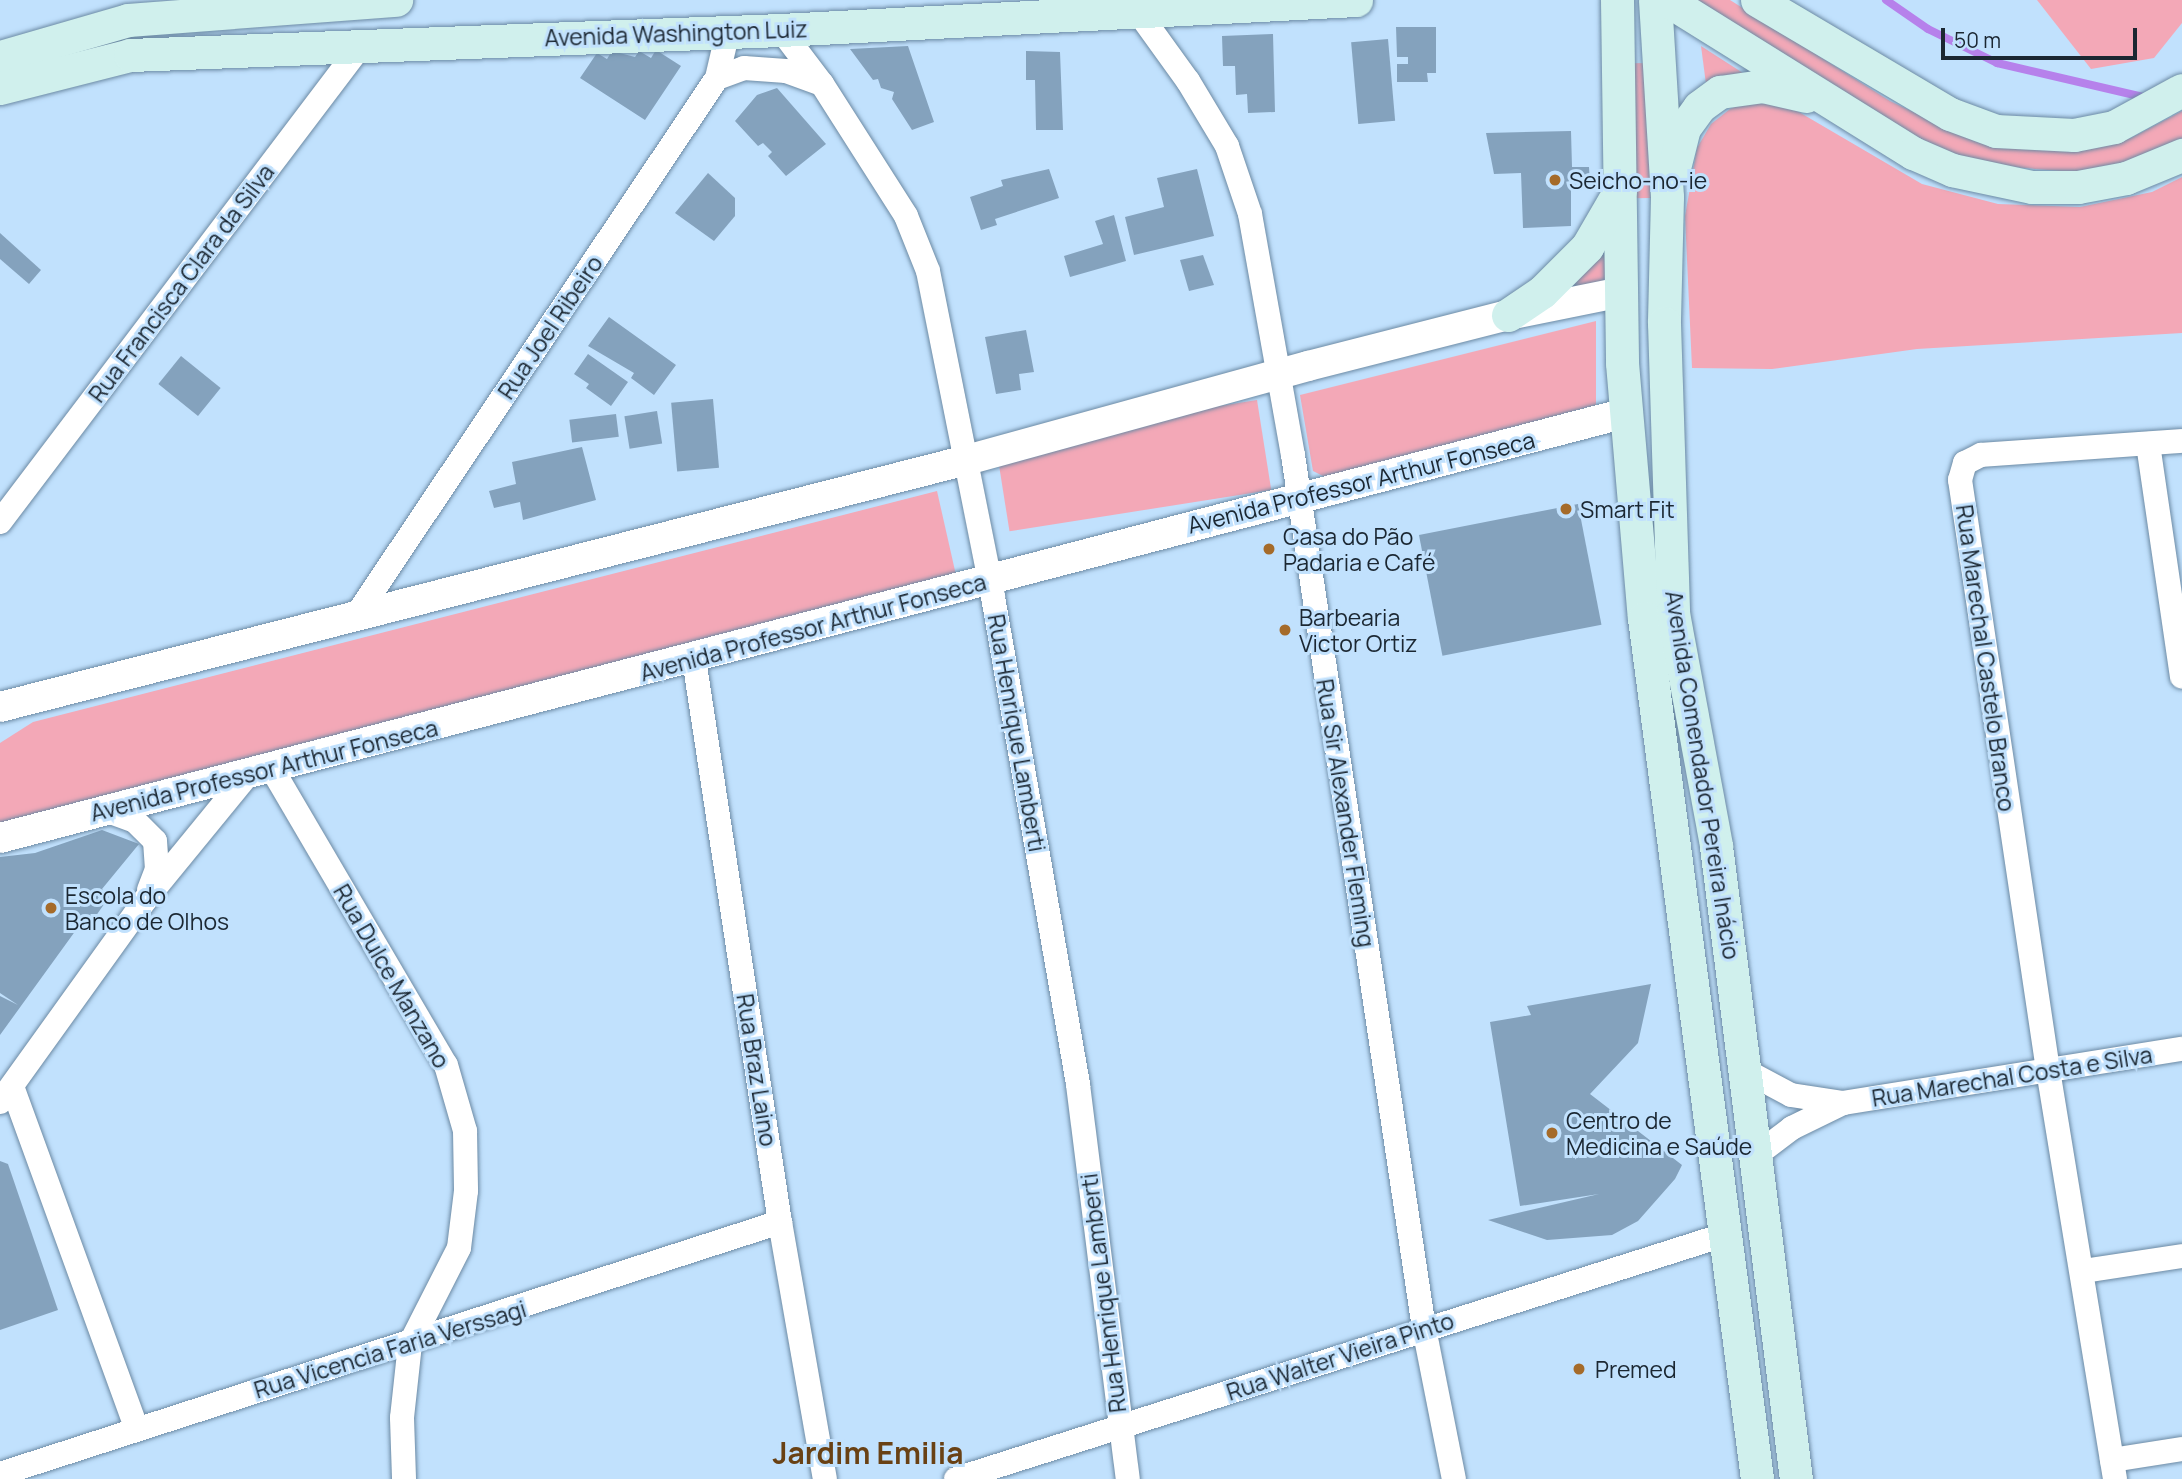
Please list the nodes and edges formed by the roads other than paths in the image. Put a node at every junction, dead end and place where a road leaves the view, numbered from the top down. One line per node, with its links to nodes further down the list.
1 (396, 0): 12 (main road, Avenida Washington Luiz)
2 (1356, 0): 7 (main road, Avenida Washington Luiz)
3 (1617, 0): 17 (main road, Avenida Comendador Pereira Inácio)
4 (1655, 0): 18 (main road, Avenida Comendador Pereira Inácio)
5 (1667, 0): 15 (main road)
6 (1757, 0): 14 (main road)
7 (1136, 9): 8 (main road, Avenida Washington Luiz); 22 (street, Rua Sir Alexander Fleming)
8 (781, 30): 9 (main road, Avenida Washington Luiz); 13 (street, Rua Henrique Lamberti)
9 (728, 31): 10 (main road, Avenida Washington Luiz); 11 (street, Rua Joel Ribeiro)
10 (362, 44): 12 (main road, Avenida Washington Luiz); 29 (street, Rua Francisca Clara da Silva)
11 (717, 78): 13 (street); 31 (street, Rua Joel Ribeiro)
12 (3, 83)
13 (822, 84): 27 (street, Rua Henrique Lamberti)
14 (2182, 90)
15 (1842, 108): 16 (main road); 18 (main road)
16 (2182, 155)
17 (1621, 188): 19 (main road, Avenida Comendador Pereira Inácio); 20 (main road)
18 (1667, 197): 21 (main road, Avenida Comendador Pereira Inácio)
19 (1622, 292): 20 (street); 21 (main road); 24 (main road, Avenida Comendador Pereira Inácio)
20 (1508, 314): 22 (street)
21 (1664, 323): 23 (main road, Avenida Comendador Pereira Inácio)
22 (1277, 374): 27 (street); 28 (street, Rua Sir Alexander Fleming)
23 (1665, 378): 24 (main road); 41 (main road, Avenida Comendador Pereira Inácio)
24 (1626, 413): 28 (street, Avenida Professor Arthur Fonseca); 42 (main road, Avenida Comendador Pereira Inácio)
25 (2182, 441): 26 (street, Rua Marechal Castelo Branco)
26 (2148, 444): 33 (street); 40 (street, Rua Marechal Castelo Branco)
27 (963, 461): 30 (street, Rua Henrique Lamberti); 31 (street)
28 (1298, 498): 30 (street, Avenida Professor Arthur Fonseca); 50 (street, Rua Sir Alexander Fleming)
29 (0, 522)
30 (988, 580): 32 (street, Avenida Professor Arthur Fonseca); 52 (street, Rua Henrique Lamberti)
31 (356, 616): 34 (street)
32 (694, 659): 35 (street, Avenida Professor Arthur Fonseca); 46 (street, Rua Braz Laino)
33 (2182, 677)
34 (0, 707)
35 (260, 771): 36 (street, Avenida Professor Arthur Fonseca); 38 (street); 51 (street, Rua Dulce Manzano)
36 (105, 810): 37 (street, Avenida Professor Arthur Fonseca); 38 (street)
37 (0, 838)
38 (145, 900): 43 (street)
39 (2182, 1049): 40 (street, Rua Marechal Costa e Silva)
40 (2048, 1070): 44 (street, Rua Marechal Costa e Silva); 49 (street)
41 (1746, 1071): 44 (street, Rua Marechal Costa e Silva); 45 (main road, Avenida Comendador Pereira Inácio)
42 (1707, 1089): 45 (main road); 47 (main road, Avenida Comendador Pereira Inácio)
43 (6, 1095): 53 (street)
44 (1843, 1103): 45 (street, Rua Marechal Costa e Silva)
45 (1754, 1143): 63 (main road, Avenida Comendador Pereira Inácio)
46 (780, 1222): 51 (street, Rua Vicencia Faria Verssagi); 58 (street, Rua Braz Laino)
47 (1724, 1235): 50 (street, Rua Walter Vieira Pinto); 62 (main road, Avenida Comendador Pereira Inácio)
48 (2182, 1256): 49 (street)
49 (2083, 1271): 55 (street)
50 (1424, 1328): 52 (street, Rua Walter Vieira Pinto); 61 (street, Rua Sir Alexander Fleming)
51 (410, 1344): 53 (street, Rua Vicencia Faria Verssagi); 57 (street, Rua Dulce Manzano)
52 (1119, 1426): 59 (street, Rua Walter Vieira Pinto); 60 (street, Rua Henrique Lamberti)
53 (136, 1427): 56 (street, Rua Vicencia Faria Verssagi)
54 (2182, 1450): 55 (street)
55 (2114, 1469)
56 (0, 1474)
57 (404, 1479)
58 (825, 1479)
59 (956, 1479)
60 (1128, 1479)
61 (1454, 1479)
62 (1757, 1479)
63 (1796, 1479)

